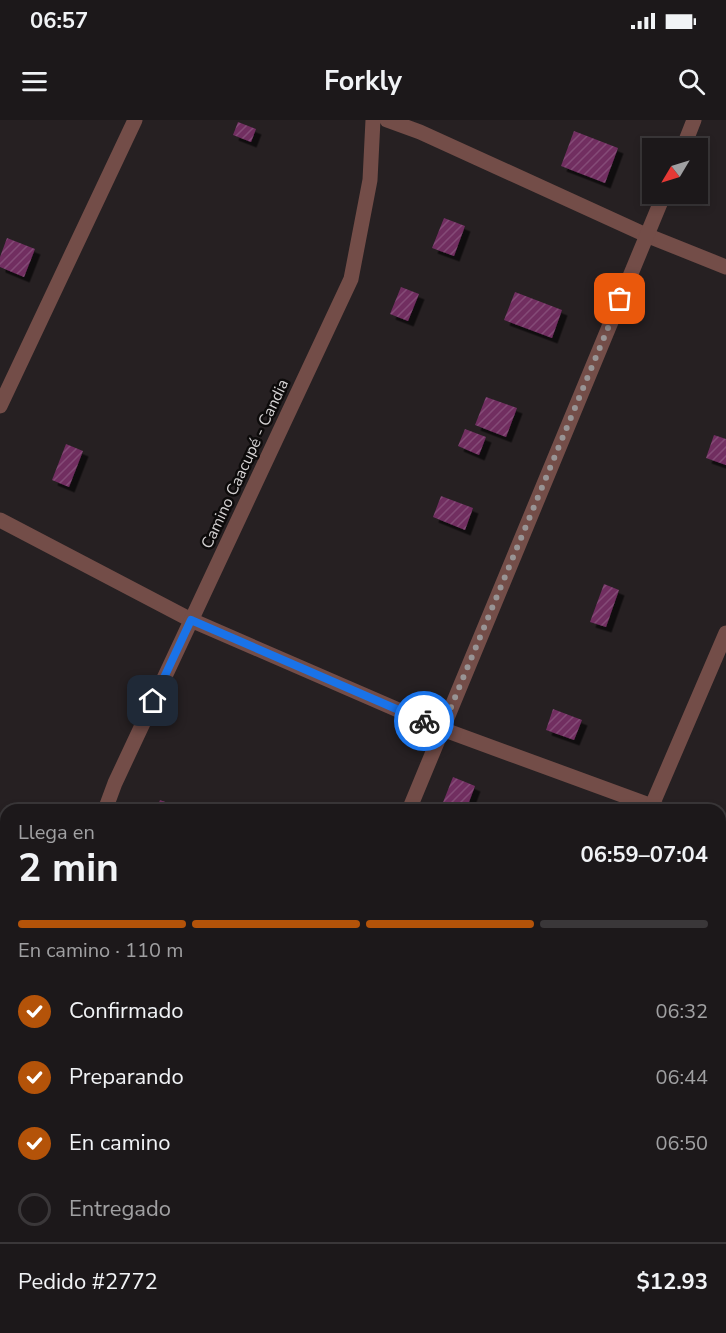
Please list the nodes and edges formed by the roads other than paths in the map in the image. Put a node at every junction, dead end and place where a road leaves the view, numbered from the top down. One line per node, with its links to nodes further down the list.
1 (135, 120): 9 (street)
2 (373, 120): 11 (street, Camino Caacupé - Candia)
3 (387, 120): 7 (street)
4 (694, 120): 5 (street)
5 (686, 138)
6 (660, 204): 7 (street)
7 (646, 235): 8 (street); 13 (street)
8 (726, 267)
9 (0, 406)
10 (0, 520): 11 (street)
11 (191, 620): 13 (street); 14 (street, Camino Caacupé - Candia)
12 (726, 633): 17 (street)
13 (442, 729): 15 (street); 16 (street)
14 (107, 804)
15 (411, 804)
16 (642, 804)
17 (657, 804)

